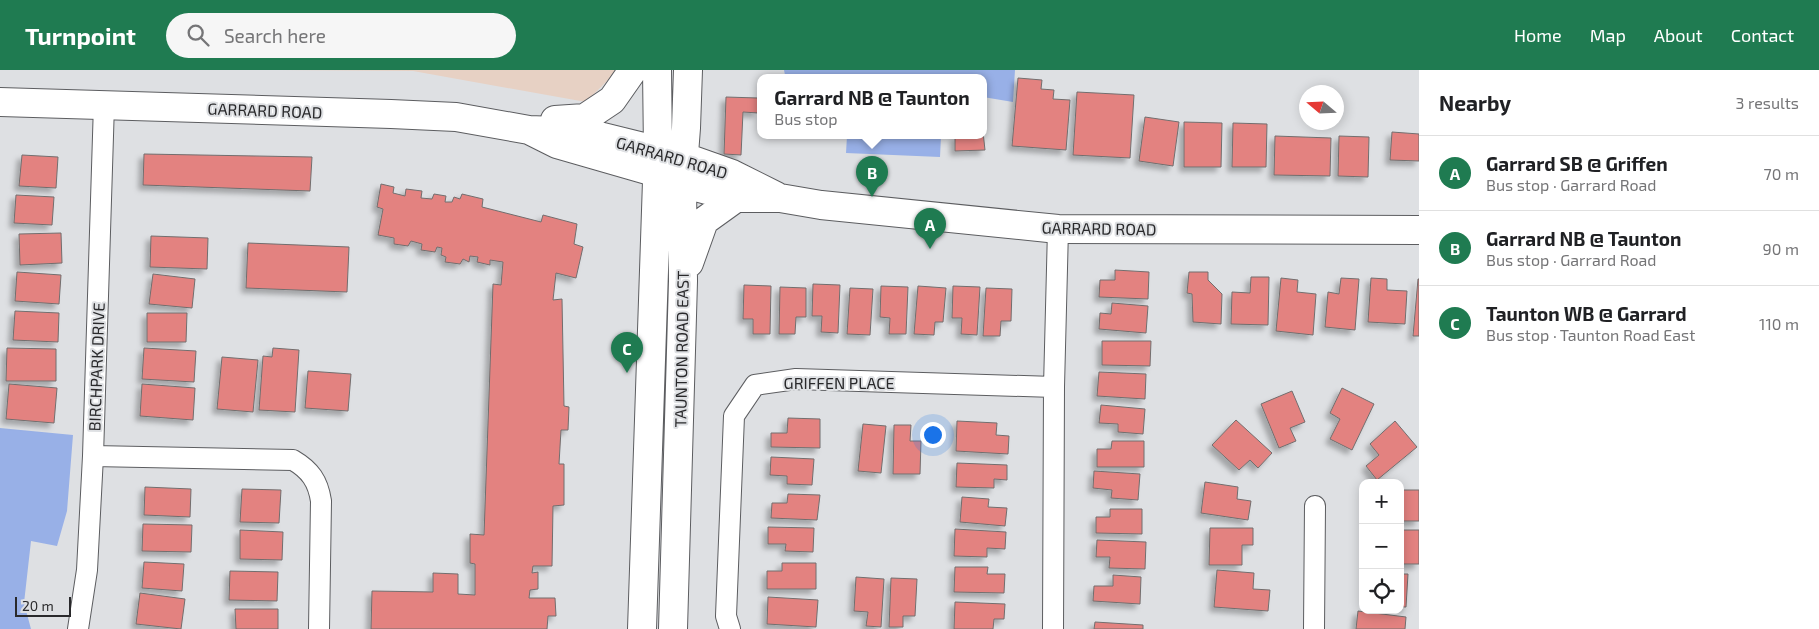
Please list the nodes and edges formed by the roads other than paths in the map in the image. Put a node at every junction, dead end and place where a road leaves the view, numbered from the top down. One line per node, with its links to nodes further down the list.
1 (633, 70): 6 (street)
2 (657, 70): 7 (street, TAUNTON ROAD EAST)
3 (688, 70): 8 (street, TAUNTON ROAD EAST)
4 (0, 102): 5 (street, GARRARD ROAD)
5 (104, 104): 6 (street, GARRARD ROAD); 15 (street, BIRCHPARK DRIVE)
6 (496, 123): 7 (street, GARRARD ROAD)
7 (657, 162): 8 (street, GARRARD ROAD); 19 (street, TAUNTON ROAD EAST)
8 (683, 169): 9 (street, GARRARD ROAD); 10 (street, GARRARD ROAD); 13 (street, TAUNTON ROAD EAST)
9 (736, 198): 10 (street, GARRARD ROAD); 13 (street)
10 (780, 198): 11 (street, GARRARD ROAD)
11 (1058, 229): 12 (street, GARRARD ROAD); 14 (street)
12 (1419, 230)
13 (683, 281): 20 (street, TAUNTON ROAD EAST)
14 (1054, 387): 21 (street, GRIFFEN PLACE); 22 (street)
15 (94, 456): 17 (street, BIRCHPARK DRIVE); 18 (street)
16 (1315, 506): 23 (street)
17 (78, 629)
18 (319, 629)
19 (642, 629)
20 (673, 629)
21 (730, 629)
22 (1053, 629)
23 (1314, 629)

